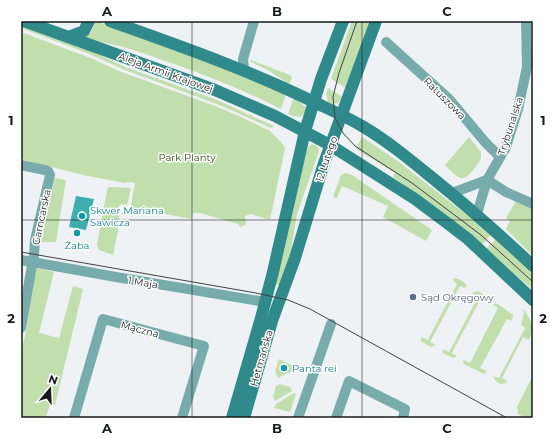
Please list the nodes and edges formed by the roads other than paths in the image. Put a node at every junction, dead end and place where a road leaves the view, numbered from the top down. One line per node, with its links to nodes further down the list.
1 (24, 21): 8 (street, Aleja Armii Krajowej)
2 (88, 21): 8 (street)
3 (110, 21): 11 (street)
4 (254, 21): 11 (street)
5 (343, 21): 12 (street)
6 (376, 21): 13 (street, 12 Lutego)
7 (526, 21): 10 (street, Trybunalska)
8 (68, 37): 14 (street, Aleja Armii Krajowej)
9 (386, 42): 16 (street, Ratuszowa)
10 (530, 67): 16 (street, Trybunalska)
11 (244, 70): 12 (street)
12 (314, 102): 13 (street); 14 (street)
13 (342, 116): 15 (street, 12 Lutego); 19 (street)
14 (305, 131): 15 (street, Aleja Armii Krajowej); 27 (street)
15 (330, 145): 25 (street, 12 Lutego); 26 (street, Aleja Armii Krajowej)
16 (500, 157): 18 (street, Trybunalska)
17 (21, 165): 23 (street, Garncarska)
18 (487, 180): 19 (street); 20 (street); 21 (street, Trybunalska)
19 (452, 194): 21 (street)
20 (533, 204)
21 (477, 214): 24 (street)
22 (21, 260): 23 (street, 1 Maja)
23 (32, 262): 27 (street, 1 Maja); 29 (street, Garncarska)
24 (533, 266)
25 (280, 299): 34 (street, Hetmańska)
26 (533, 300)
27 (265, 302): 33 (street, Hetmańska)
28 (331, 324): 35 (street)
29 (21, 328)
30 (404, 414): 36 (street)
31 (74, 418): 32 (street, Mączna)
32 (182, 418)
33 (232, 418)
34 (244, 418)
35 (298, 418)
36 (336, 418)

